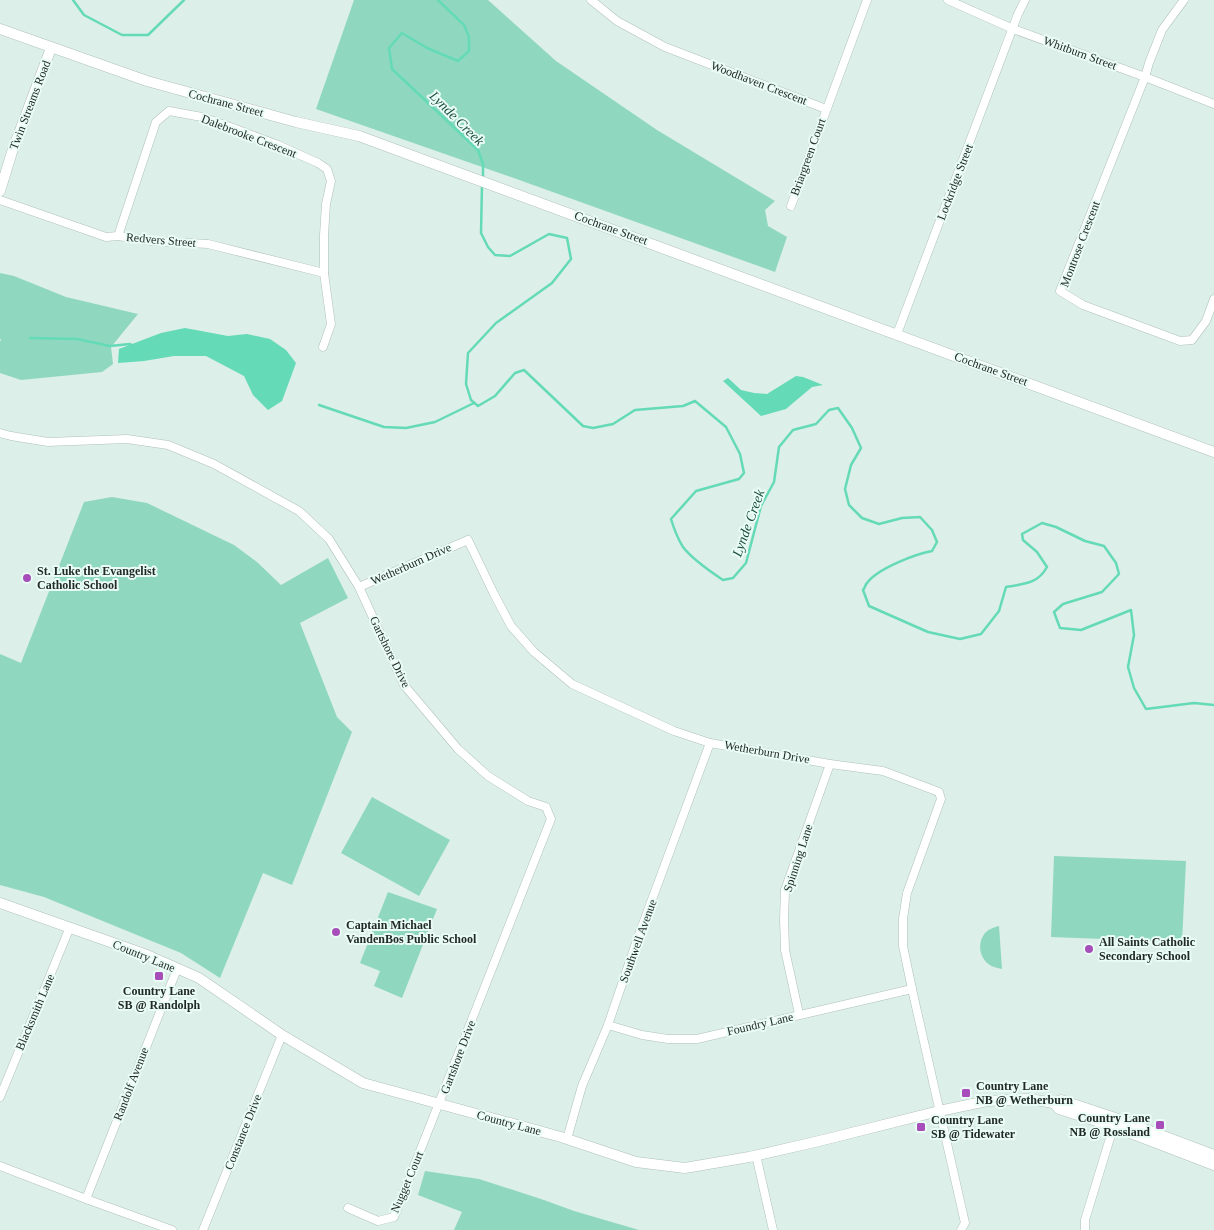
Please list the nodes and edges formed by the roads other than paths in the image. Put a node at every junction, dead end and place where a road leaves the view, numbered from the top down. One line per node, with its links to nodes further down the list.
1 (591, 0): 11 (street, Woodhaven Crescent)
2 (867, 0): 11 (street)
3 (948, 0): 7 (street, Whitburn Street)
4 (1025, 0): 7 (street, Lockridge Street)
5 (1184, 0): 9 (street)
6 (0, 29): 8 (street, Cochrane Street)
7 (1013, 29): 9 (street, Whitburn Street); 18 (street, Lockridge Street)
8 (51, 48): 12 (street, Twin Streams Road); 18 (street, Cochrane Street)
9 (1145, 77): 10 (street, Whitburn Street); 17 (street, Montrose Crescent)
10 (1214, 104)
11 (826, 109): 14 (street, Briargreen Court)
12 (0, 191)
13 (0, 200): 15 (street, Redvers Street)
14 (791, 206)
15 (118, 236): 16 (street, Redvers Street); 16 (street, Dalebrooke Crescent)
16 (324, 272): 19 (street)
17 (1214, 299)
18 (897, 334): 21 (street, Cochrane Street)
19 (323, 347)
20 (0, 433): 22 (street, Gartshore Drive)
21 (1214, 452)
22 (359, 587): 23 (street, Wetherburn Drive); 33 (street, Gartshore Drive)
23 (710, 742): 24 (street, Wetherburn Drive); 30 (street, Southwell Avenue)
24 (830, 764): 28 (street, Wetherburn Drive); 29 (street, Spinning Lane)
25 (0, 903): 26 (street, Country Lane)
26 (70, 927): 27 (street, Country Lane); 32 (street, Blacksmith Lane)
27 (177, 969): 31 (street, Country Lane); 41 (street, Randolf Avenue)
28 (912, 989): 29 (street, Foundry Lane); 34 (street, Wetherburn Drive)
29 (799, 1014): 30 (street, Foundry Lane)
30 (608, 1025): 36 (street, Southwell Avenue)
31 (282, 1035): 33 (street, Country Lane); 44 (street, Constance Drive)
32 (0, 1097)
33 (439, 1104): 36 (street, Country Lane); 42 (street, Nugget Court)
34 (940, 1111): 35 (street, Country Lane); 37 (street, Country Lane); 46 (street, Wetherburn Drive)
35 (1116, 1123): 38 (street, Country Lane); 39 (street, Country Lane); 47 (street)
36 (567, 1139): 37 (street, Country Lane)
37 (756, 1155): 45 (street)
38 (1214, 1155)
39 (1214, 1165)
40 (0, 1166): 41 (street)
41 (86, 1199): 43 (street)
42 (348, 1208)
43 (172, 1230)
44 (203, 1230)
45 (773, 1230)
46 (961, 1230)
47 (1085, 1230)

